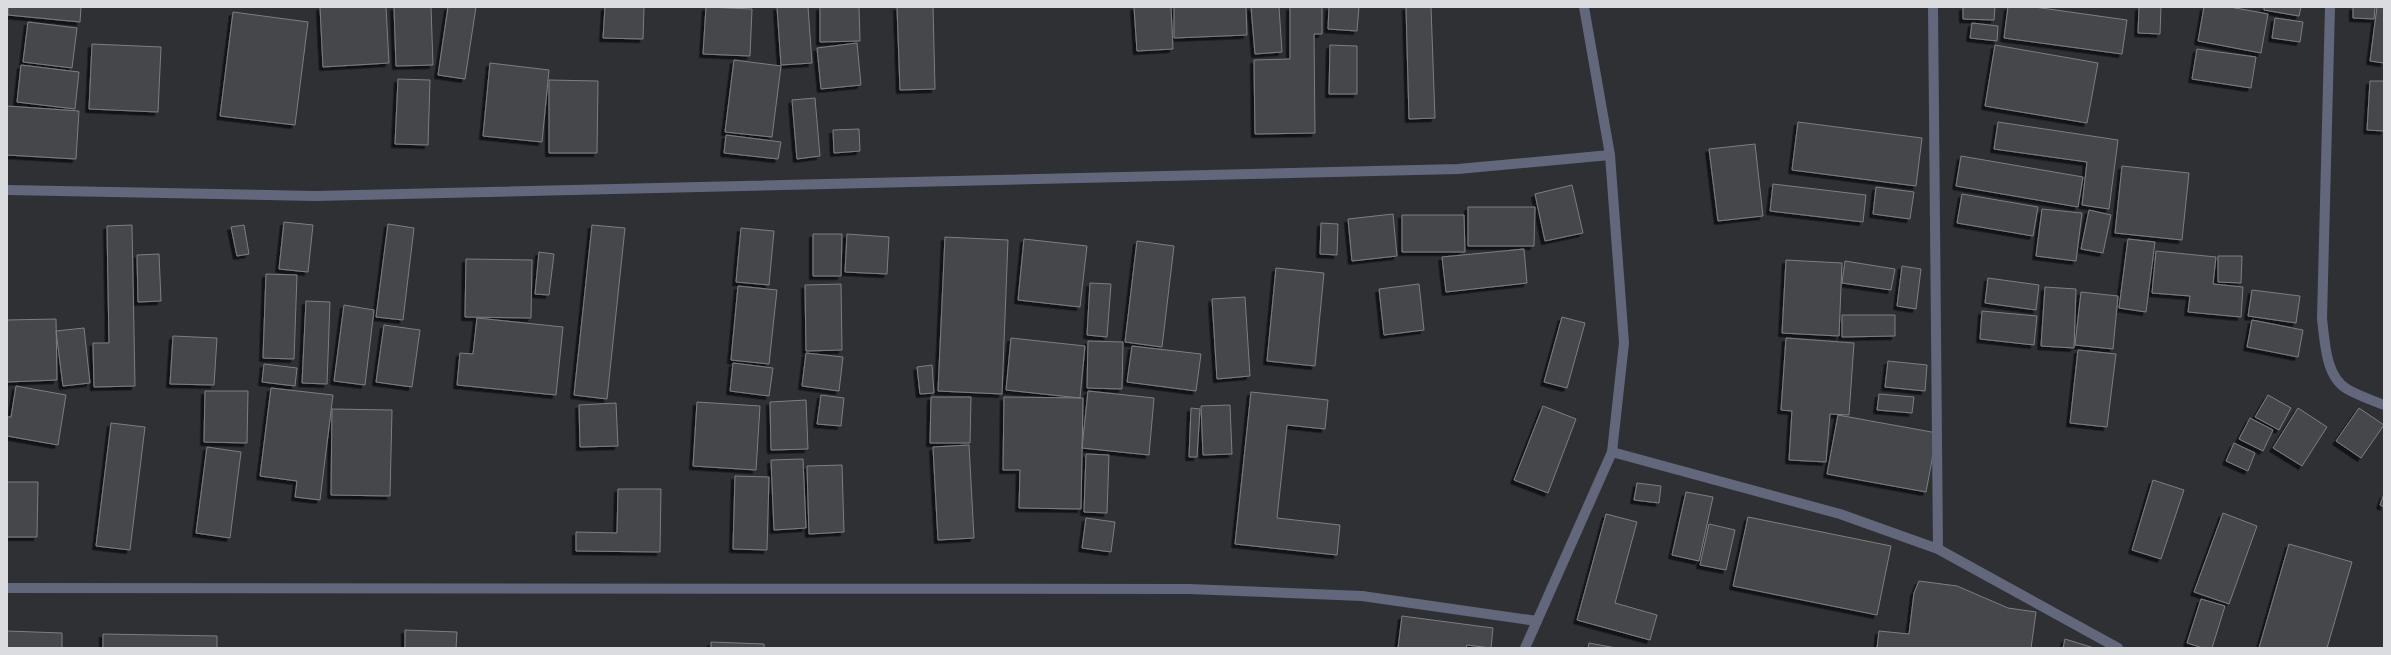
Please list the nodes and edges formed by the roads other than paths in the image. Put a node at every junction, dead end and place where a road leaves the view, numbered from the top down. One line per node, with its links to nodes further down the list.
1 (1584, 7): 4 (street)
2 (1933, 7): 8 (street)
3 (2330, 7): 6 (street)
4 (1610, 155): 5 (street); 7 (street)
5 (7, 190)
6 (2384, 405)
7 (1612, 452): 8 (street); 10 (street)
8 (1938, 549): 12 (street)
9 (7, 588): 10 (street)
10 (1537, 621): 11 (street)
11 (1525, 648)
12 (2118, 648)

